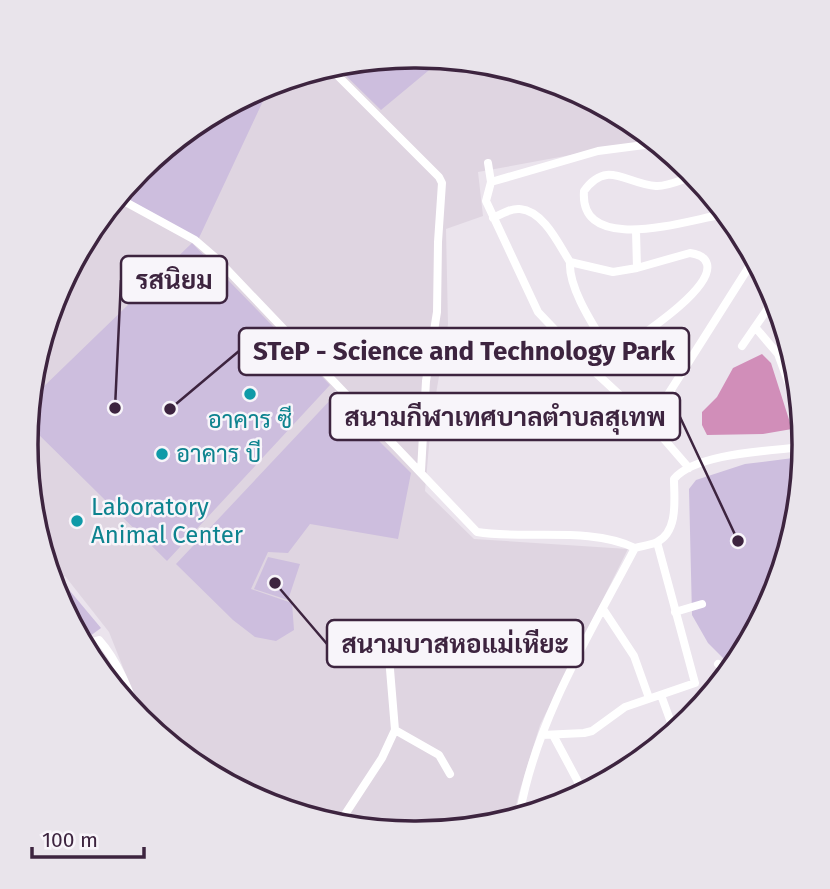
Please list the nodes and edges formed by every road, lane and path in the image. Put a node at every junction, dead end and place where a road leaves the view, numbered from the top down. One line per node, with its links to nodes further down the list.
1 (338, 76): 22 (street)
2 (643, 145): 5 (street)
3 (488, 163): 5 (street)
4 (682, 179): 9 (street)
5 (491, 182): 8 (street)
6 (126, 203): 22 (street)
7 (715, 216): 9 (street)
8 (493, 218): 10 (street); 18 (street)
9 (636, 231): 11 (street)
10 (570, 262): 11 (street); 16 (street)
11 (637, 268): 16 (street)
12 (748, 269): 19 (street)
13 (767, 310): 14 (street)
14 (755, 327): 15 (street); 17 (street)
15 (742, 346)
16 (612, 356): 18 (street)
17 (784, 370)
18 (596, 373): 19 (street)
19 (650, 423): 21 (street)
20 (792, 448): 21 (street)
21 (690, 468): 23 (street)
22 (421, 471): 24 (street)
23 (657, 542): 24 (street); 27 (street)
24 (635, 548): 26 (street)
25 (702, 604): 27 (street)
26 (603, 609): 32 (street); 35 (street)
27 (676, 612): 31 (street)
28 (387, 633): 34 (street)
29 (94, 641): 30 (street)
30 (125, 685)
31 (662, 695): 32 (street); 33 (street)
32 (649, 698): 36 (street)
33 (671, 721)
34 (395, 730): 37 (street); 40 (street)
35 (542, 735): 36 (street); 39 (street)
36 (552, 735): 38 (street)
37 (450, 774)
38 (579, 783)
39 (521, 805)
40 (345, 814)

